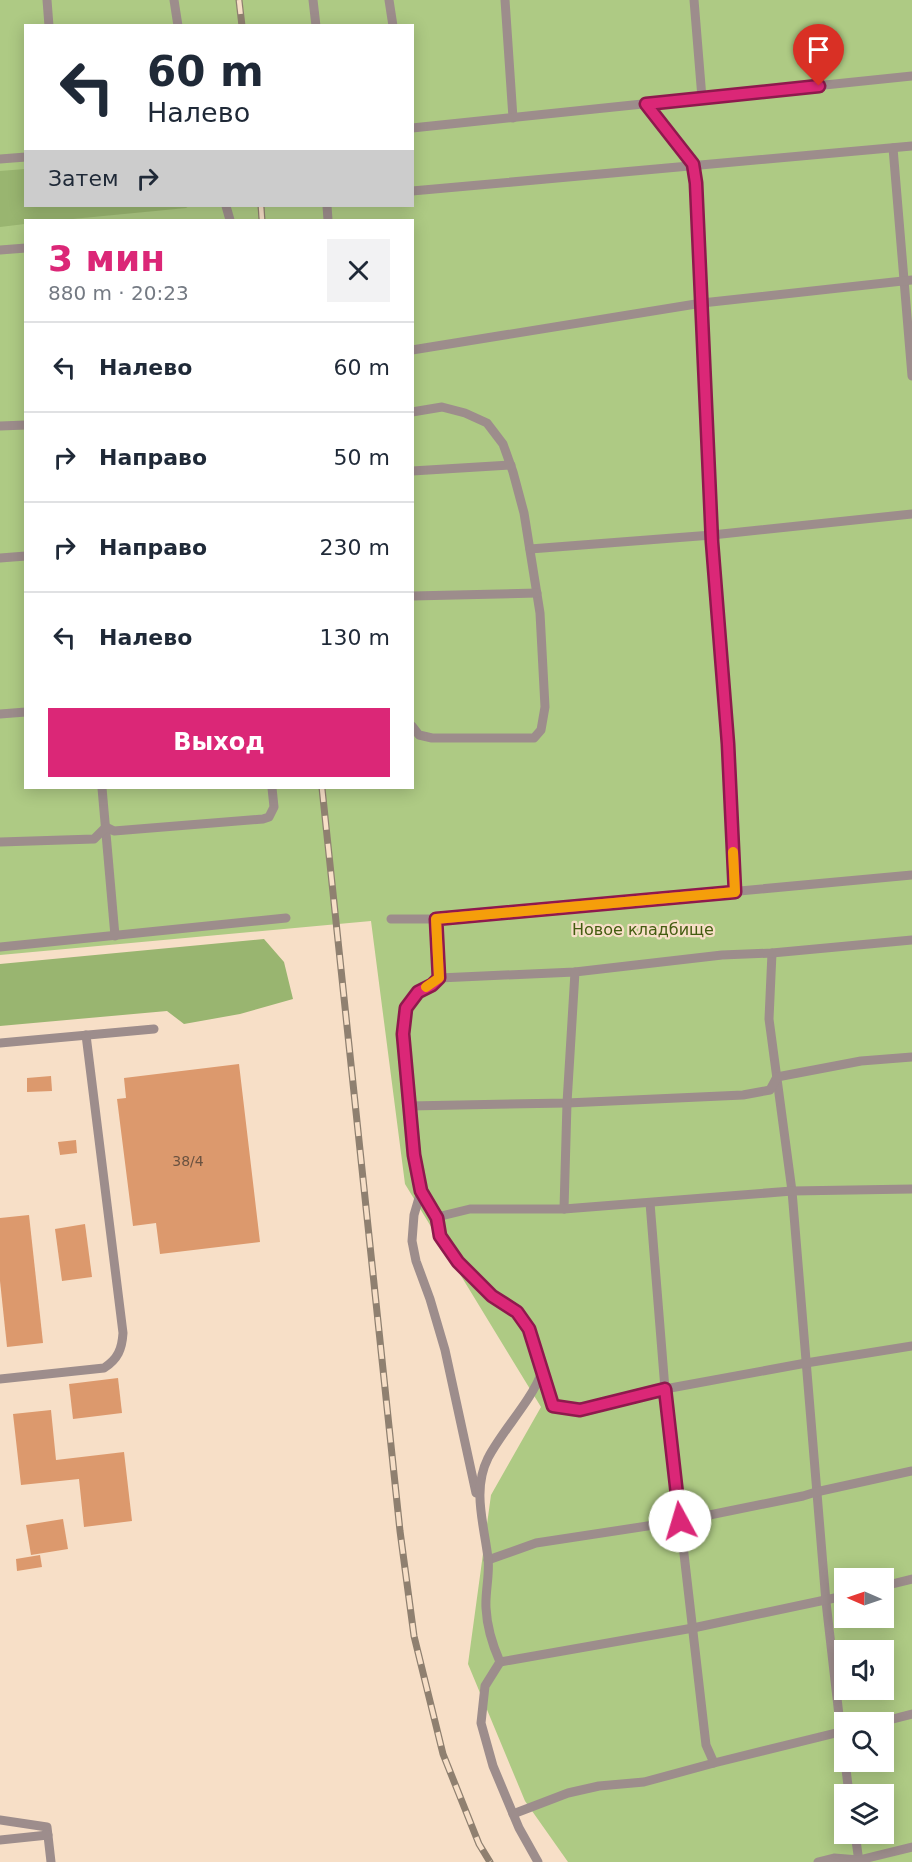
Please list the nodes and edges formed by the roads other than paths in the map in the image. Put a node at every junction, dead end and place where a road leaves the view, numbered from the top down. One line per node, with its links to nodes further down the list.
1 (47, 0): 7 (lane)
2 (174, 0): 8 (lane)
3 (313, 0): 9 (lane)
4 (389, 0): 10 (lane)
5 (505, 0): 14 (lane)
6 (694, 0): 12 (lane)
7 (49, 24)
8 (178, 24)
9 (316, 24)
10 (393, 24)
11 (912, 76): 12 (lane)
12 (702, 98): 13 (lane)
13 (646, 104): 14 (lane); 20 (lane)
14 (513, 118): 15 (lane)
15 (414, 128)
16 (912, 146): 17 (lane)
17 (893, 148): 20 (lane); 24 (lane)
18 (24, 157): 19 (lane)
19 (0, 159)
20 (693, 164): 21 (lane); 25 (lane)
21 (414, 190)
22 (24, 248): 23 (lane)
23 (0, 250)
24 (908, 280): 25 (lane); 27 (lane)
25 (702, 303): 26 (lane); 34 (lane)
26 (414, 350)
27 (912, 376)
28 (414, 412): 31 (lane)
29 (24, 425): 30 (lane)
30 (0, 426)
31 (511, 465): 32 (lane); 35 (lane)
32 (414, 471)
33 (912, 514): 34 (lane)
34 (712, 536): 35 (lane); 48 (lane)
35 (530, 549): 38 (lane)
36 (24, 556): 37 (lane)
37 (0, 558)
38 (537, 593): 39 (lane); 42 (lane)
39 (414, 596)
40 (24, 712): 41 (lane)
41 (0, 714)
42 (414, 729)
43 (102, 789): 45 (lane)
44 (272, 789): 45 (lane)
45 (106, 826): 46 (lane); 52 (lane)
46 (0, 842)
47 (912, 875): 48 (lane)
48 (735, 892): 50 (lane)
49 (286, 918): 52 (lane)
50 (436, 919): 51 (lane); 57 (lane)
51 (391, 920)
52 (115, 936): 54 (lane)
53 (912, 940): 55 (lane)
54 (0, 947)
55 (772, 953): 56 (lane); 62 (lane)
56 (575, 972): 57 (lane); 63 (lane)
57 (439, 978): 64 (lane)
58 (154, 1029): 59 (lane)
59 (86, 1035): 60 (lane); 74 (lane)
60 (0, 1043)
61 (912, 1057): 62 (lane)
62 (777, 1077): 63 (lane); 67 (lane)
63 (567, 1102): 64 (lane); 69 (lane)
64 (409, 1106): 66 (lane)
65 (912, 1189): 67 (lane)
66 (421, 1191): 70 (lane); 78 (lane)
67 (792, 1191): 68 (lane); 72 (lane)
68 (650, 1203): 69 (lane); 75 (lane)
69 (564, 1209): 70 (lane)
70 (437, 1218): 73 (lane)
71 (912, 1346): 72 (lane)
72 (806, 1363): 75 (lane); 77 (lane)
73 (542, 1372): 75 (lane); 78 (lane)
74 (0, 1379)
75 (665, 1389): 79 (lane)
76 (912, 1470): 77 (lane)
77 (816, 1492): 79 (lane); 84 (lane)
78 (479, 1507): 80 (lane)
79 (680, 1521): 80 (lane); 85 (lane)
80 (488, 1560): 86 (lane)
81 (912, 1579): 82 (lane)
82 (894, 1584)
83 (834, 1599): 84 (lane)
84 (826, 1602): 85 (lane); 87 (lane)
85 (693, 1628): 86 (lane); 91 (lane)
86 (500, 1662): 92 (lane)
87 (840, 1712)
88 (912, 1714): 89 (lane)
89 (894, 1719)
90 (834, 1734): 91 (lane)
91 (714, 1763): 92 (lane)
92 (513, 1814): 100 (lane)
93 (0, 1820): 94 (lane)
94 (48, 1835): 95 (lane); 99 (lane)
95 (0, 1840)
96 (857, 1844): 98 (lane)
97 (912, 1847): 98 (lane)
98 (859, 1861): 101 (lane)
99 (51, 1862)
100 (538, 1862)
101 (818, 1862)

